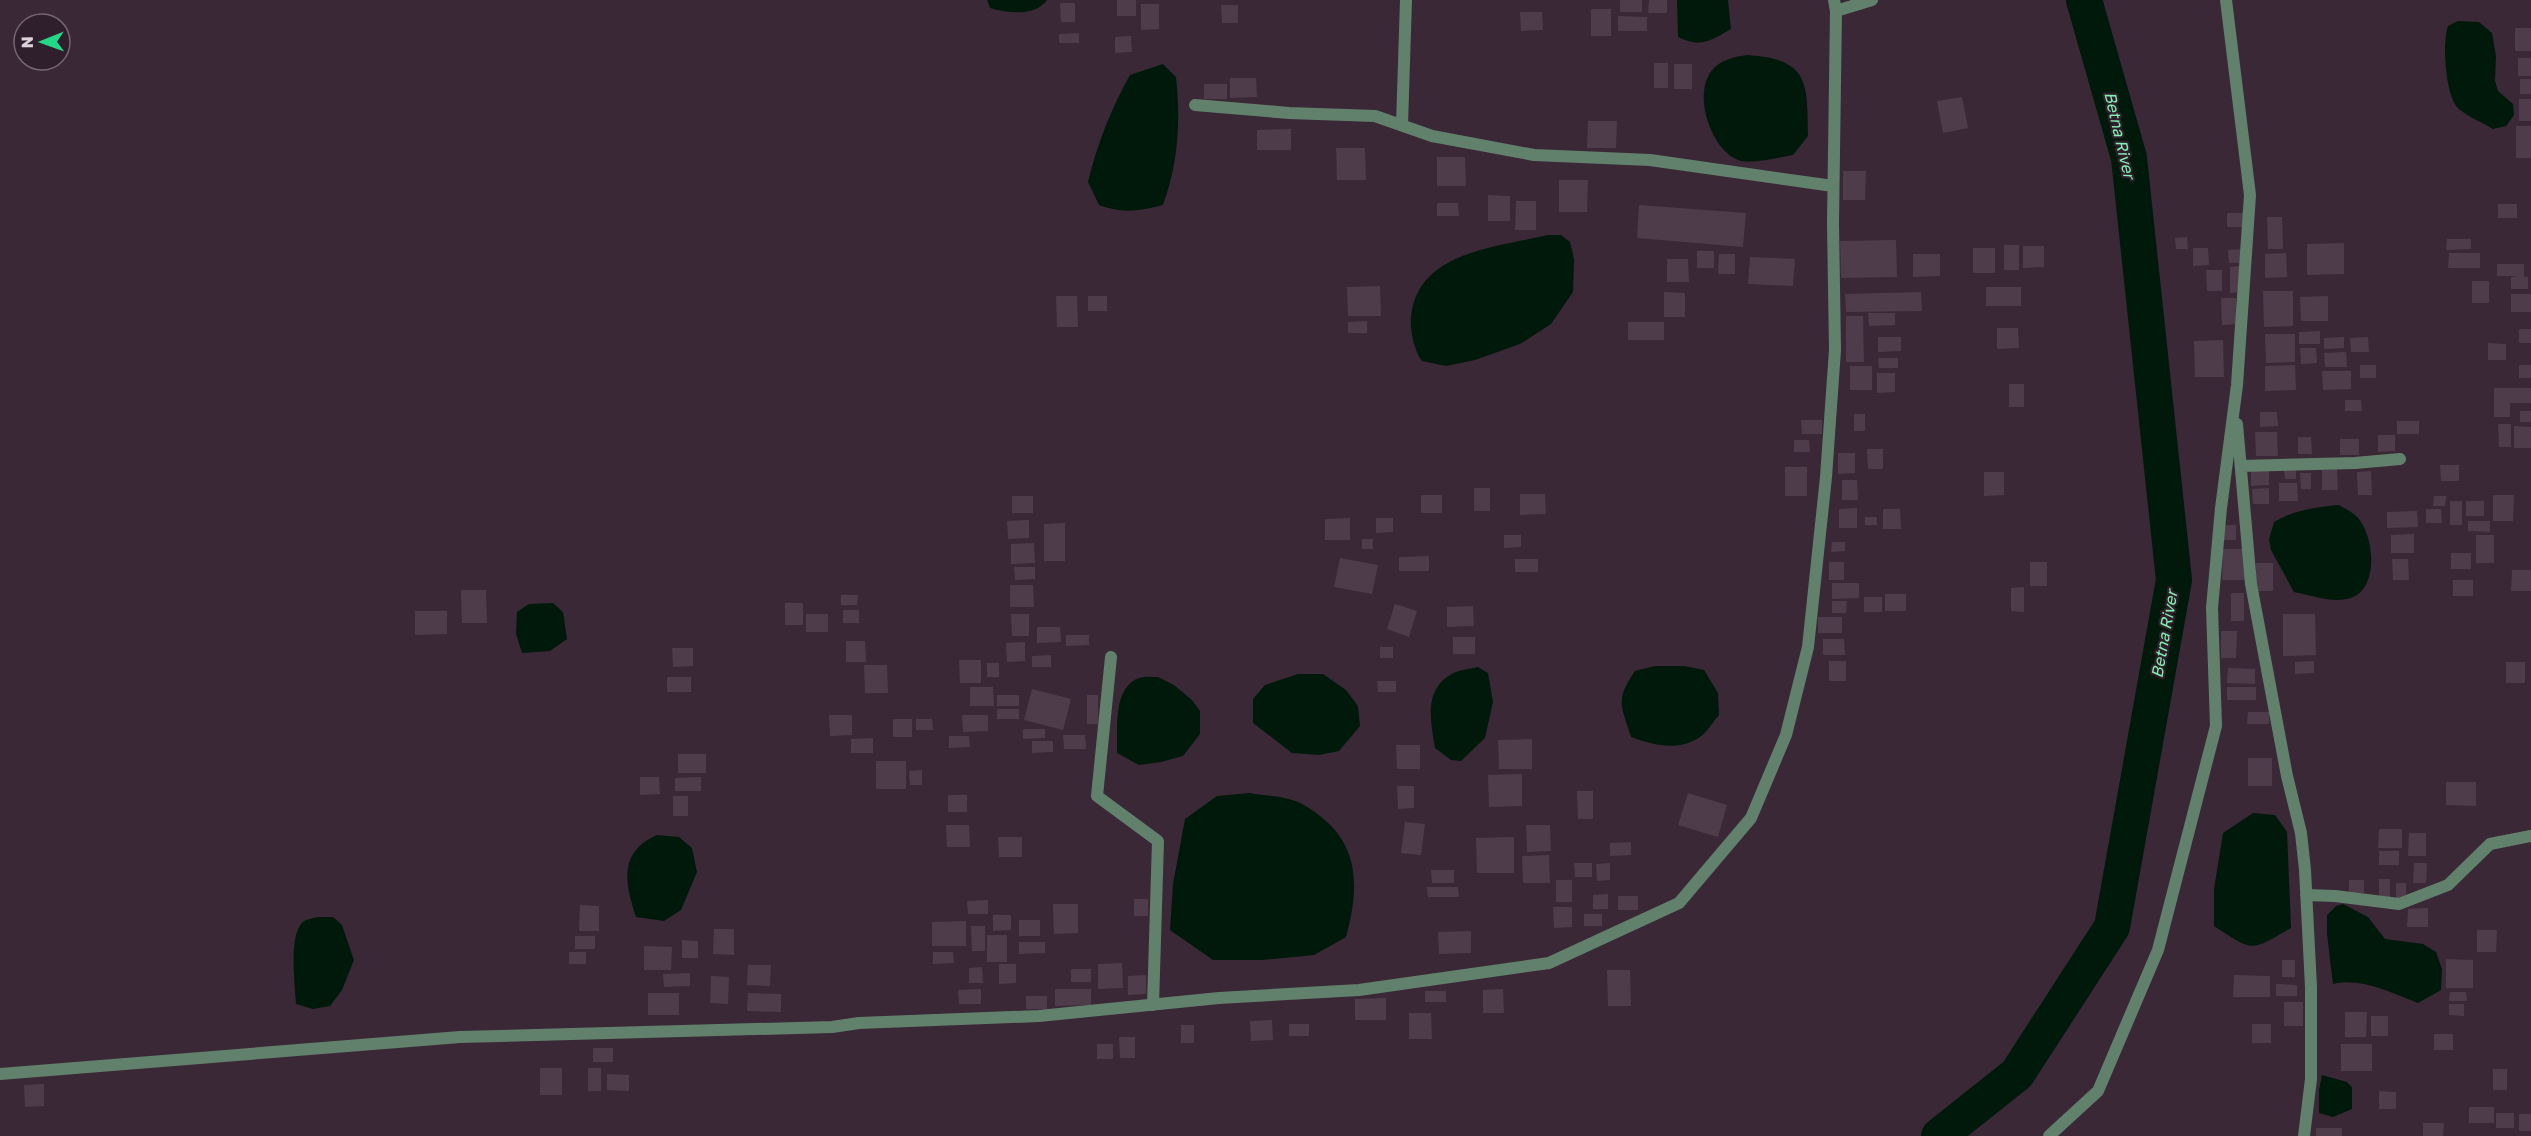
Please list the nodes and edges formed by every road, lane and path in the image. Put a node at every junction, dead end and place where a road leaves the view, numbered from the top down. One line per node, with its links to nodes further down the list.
1 (1406, 0): 6 (street)
2 (1872, 0): 4 (street)
3 (2226, 0): 8 (street)
4 (1835, 6): 7 (street)
5 (1195, 105): 6 (street)
6 (1402, 125): 7 (street)
7 (1833, 186): 14 (street)
8 (2237, 386): 10 (street); 16 (street)
9 (2400, 459): 10 (street)
10 (2241, 466): 13 (street)
11 (1111, 657): 14 (street)
12 (2531, 836): 13 (street)
13 (2306, 895): 17 (street)
14 (1153, 1005): 15 (street)
15 (0, 1074)
16 (2049, 1136)
17 (2304, 1136)

